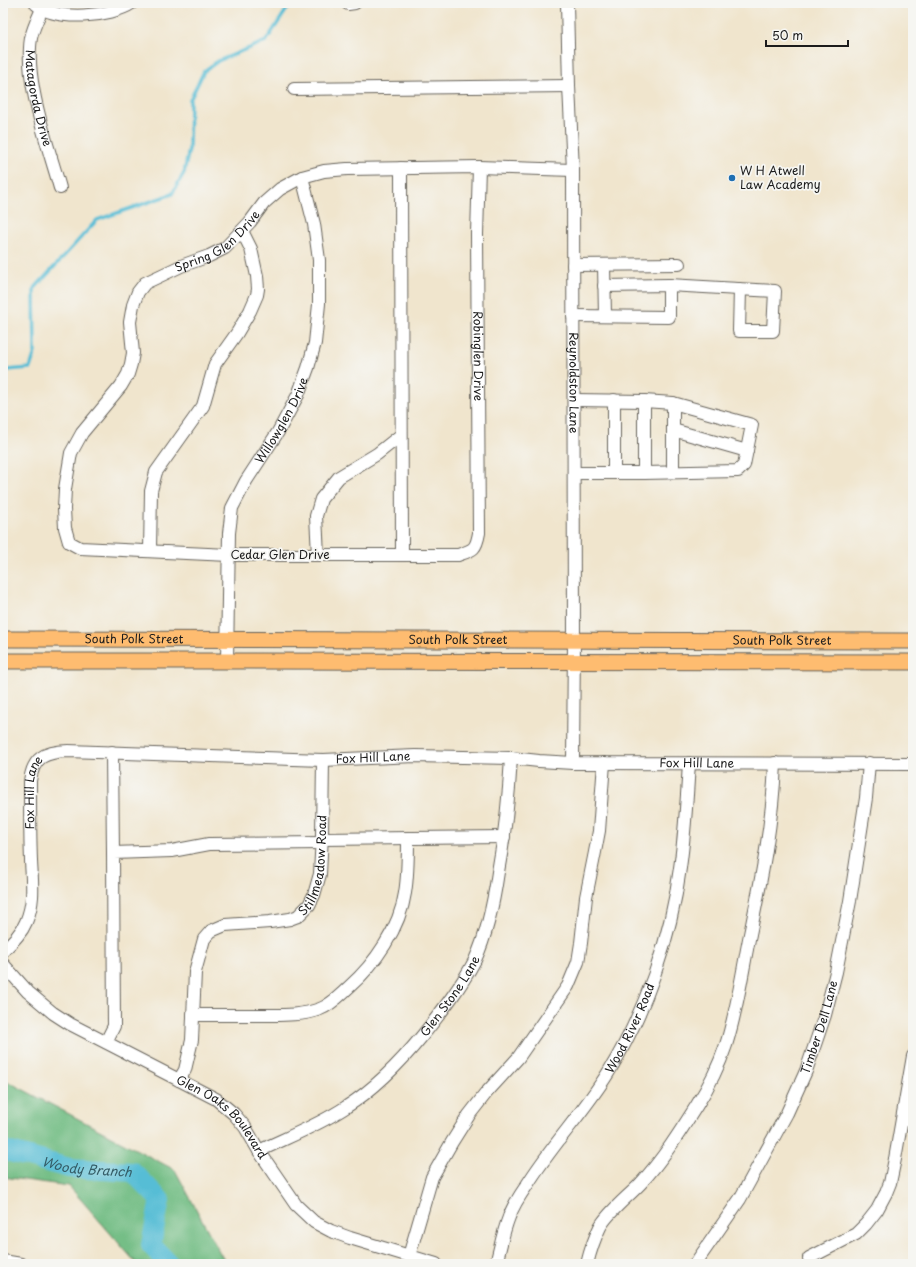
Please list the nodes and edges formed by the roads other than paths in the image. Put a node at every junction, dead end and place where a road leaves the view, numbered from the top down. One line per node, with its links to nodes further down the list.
1 (132, 3): 3 (street)
2 (567, 3): 4 (street, Reynoldston Lane)
3 (39, 6): 10 (street, Matagorda Drive)
4 (569, 86): 5 (street); 8 (street, Reynoldston Lane)
5 (294, 89)
6 (479, 167): 7 (street, Spring Glen Drive); 8 (street, Spring Glen Drive); 31 (street, Robinglen Drive)
7 (400, 168): 9 (street, Spring Glen Drive); 25 (street)
8 (573, 170): 13 (street, Reynoldston Lane)
9 (302, 177): 11 (street, Spring Glen Drive); 34 (street, Willowglen Drive)
10 (60, 188)
11 (242, 231): 32 (street, Spring Glen Drive); 33 (street)
12 (679, 264): 14 (street)
13 (573, 265): 14 (street); 18 (street, Reynoldston Lane)
14 (604, 265): 16 (street)
15 (669, 285): 16 (street); 17 (street); 19 (street)
16 (604, 286): 19 (street)
17 (740, 289)
18 (573, 316): 19 (street); 20 (street, Reynoldston Lane)
19 (605, 316)
20 (574, 400): 21 (street); 28 (street, Reynoldston Lane)
21 (614, 400): 22 (street); 29 (street)
22 (644, 401): 23 (street); 30 (street)
23 (673, 403): 24 (street); 26 (street)
24 (673, 430): 26 (street); 27 (street)
25 (401, 435): 35 (street); 36 (street)
26 (747, 451): 27 (street)
27 (673, 472): 30 (street)
28 (574, 473): 29 (street); 39 (street, Reynoldston Lane)
29 (614, 473): 30 (street)
30 (644, 473)
31 (477, 544): 36 (street, Cedar Glen Drive)
32 (80, 548): 33 (street, Cedar Glen Drive)
33 (150, 551): 34 (street, Cedar Glen Drive)
34 (229, 555): 35 (street, Cedar Glen Drive); 38 (street, Willowglen Drive)
35 (318, 555): 36 (street, Cedar Glen Drive)
36 (402, 555)
37 (3, 639): 38 (main road, South Polk Street)
38 (227, 639): 39 (main road, South Polk Street); 41 (street, Willowglen Drive)
39 (574, 640): 40 (main road, South Polk Street); 43 (street, Reynoldston Lane)
40 (913, 641)
41 (227, 660): 42 (main road, South Polk Street); 43 (main road, South Polk Street)
42 (3, 661)
43 (574, 661): 44 (main road, South Polk Street); 48 (street, Reynoldston Lane)
44 (913, 662)
45 (112, 752): 47 (street, Fox Hill Lane); 57 (street); 58 (street, Fox Hill Lane)
46 (511, 758): 47 (street, Fox Hill Lane); 48 (street, Fox Hill Lane); 55 (street, Glen Stone Lane)
47 (323, 760): 56 (street, Stillmeadow Road)
48 (573, 763): 49 (street, Fox Hill Lane)
49 (604, 763): 50 (street, Fox Hill Lane); 65 (street)
50 (689, 763): 51 (street, Fox Hill Lane); 70 (street, Wood River Road)
51 (775, 763): 52 (street, Fox Hill Lane); 71 (street)
52 (869, 763): 53 (street, Fox Hill Lane); 72 (street, Timber Dell Lane)
53 (913, 764)
54 (408, 838): 55 (street); 56 (street); 60 (street)
55 (504, 838): 64 (street, Glen Stone Lane)
56 (322, 841): 57 (street); 60 (street, Stillmeadow Road)
57 (112, 853): 61 (street)
58 (3, 951)
59 (3, 964): 61 (street, Glen Oaks Boulevard)
60 (193, 1015): 63 (street, Stillmeadow Road)
61 (106, 1042): 63 (street, Glen Oaks Boulevard)
62 (913, 1056): 66 (street)
63 (180, 1080): 64 (street, Glen Oaks Boulevard)
64 (259, 1151): 65 (street, Glen Oaks Boulevard)
65 (409, 1256): 69 (street, Glen Oaks Boulevard)
66 (809, 1258)
67 (3, 1261): 68 (street)
68 (21, 1264)
69 (436, 1264)
70 (496, 1264)
71 (587, 1264)
72 (695, 1264)

